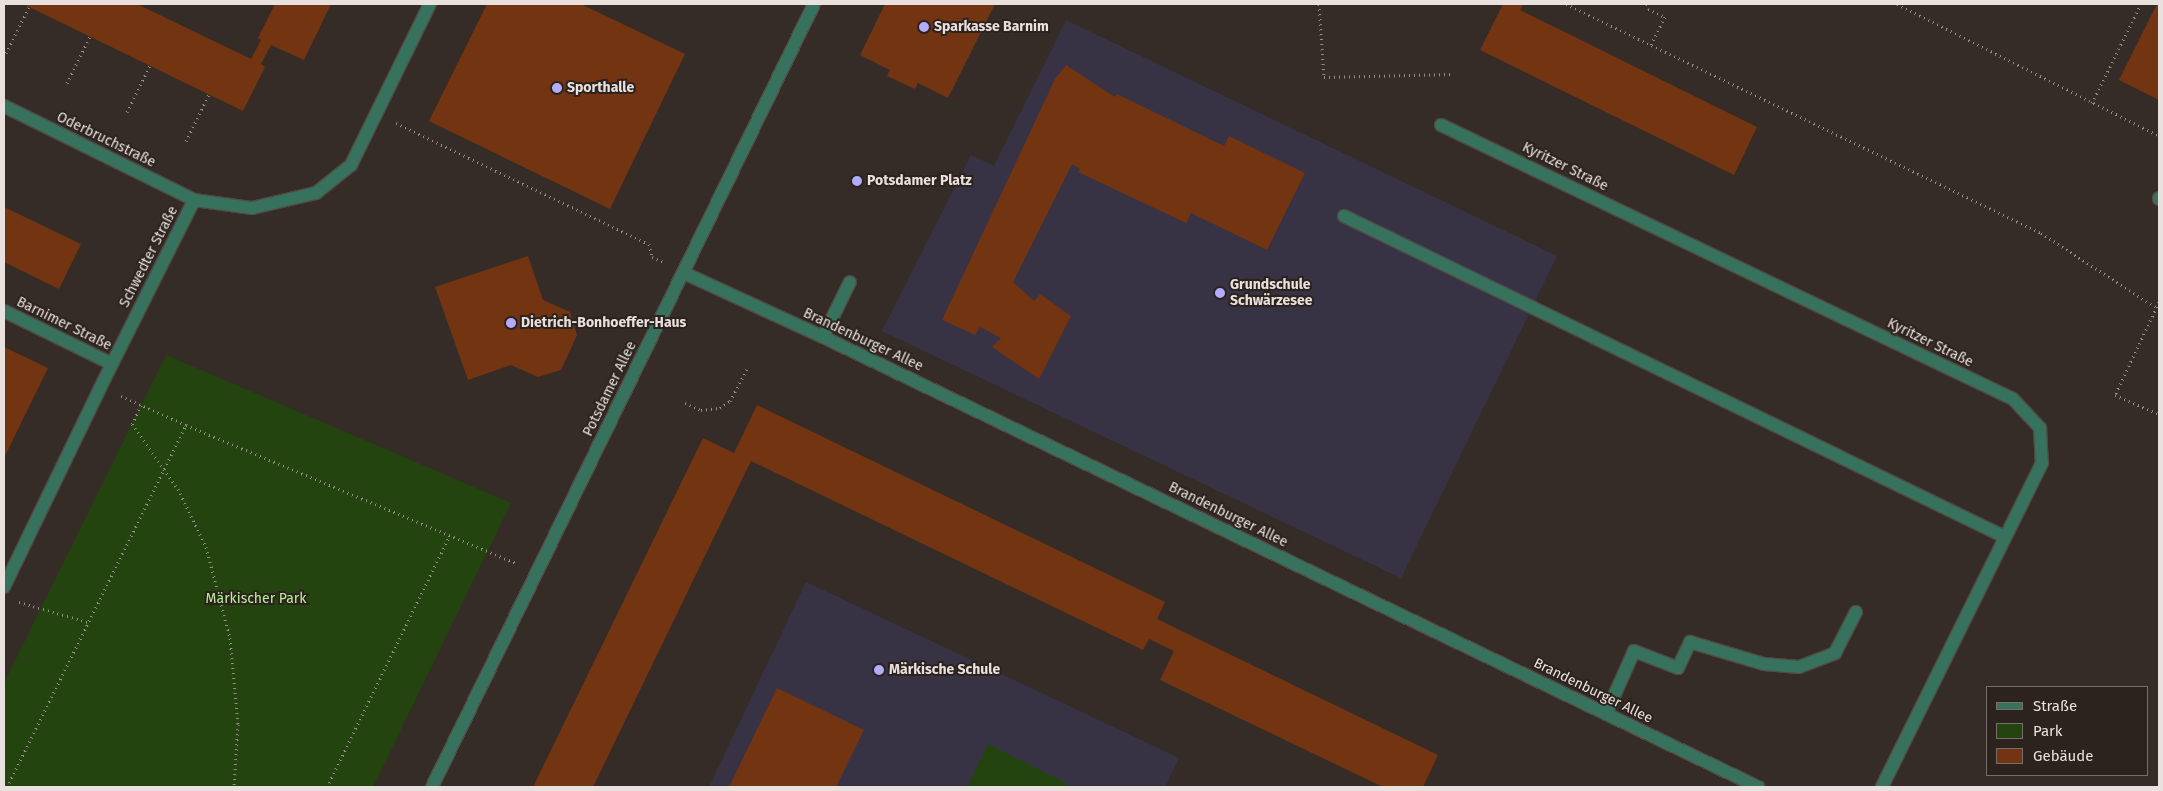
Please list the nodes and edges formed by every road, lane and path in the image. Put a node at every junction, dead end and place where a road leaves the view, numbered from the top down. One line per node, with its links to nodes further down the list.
1 (430, 4): 19 (street, Schwedter Straße)
2 (814, 4): 25 (street, Potsdamer Allee)
3 (1319, 4): 13 (path)
4 (1566, 4): 10 (path)
5 (1646, 4): 10 (path)
6 (1897, 4): 16 (path)
7 (2142, 4): 16 (path)
8 (29, 7): 11 (path)
9 (90, 36): 14 (path)
10 (1651, 45): 28 (path)
11 (6, 53)
12 (150, 65): 18 (path)
13 (1454, 74)
14 (67, 83)
15 (209, 94): 22 (path)
16 (2092, 103): 21 (path)
17 (4, 106): 23 (street, Oderbruchstraße)
18 (127, 112)
19 (377, 114): 23 (street, Schwedter Straße); 25 (path)
20 (1441, 125): 40 (street, Kyritzer Straße)
21 (2159, 136)
22 (186, 141)
23 (194, 200): 31 (street, Schwedter Straße)
24 (1344, 216): 40 (street)
25 (684, 273): 30 (street, Brandenburger Allee); 41 (street, Potsdamer Allee)
26 (850, 282): 30 (street)
27 (2159, 302): 28 (path)
28 (2157, 308): 36 (path)
29 (4, 311): 31 (street, Barnimer Straße)
30 (823, 337): 46 (street, Brandenburger Allee)
31 (112, 364): 33 (street, Schwedter Straße)
32 (748, 367): 34 (path)
33 (101, 386): 35 (path); 42 (street, Schwedter Straße)
34 (685, 403)
35 (141, 405): 37 (path); 38 (path)
36 (2159, 414)
37 (186, 426): 38 (path); 39 (path)
38 (164, 470): 45 (path); 48 (path)
39 (450, 535): 41 (path); 49 (path)
40 (2005, 537): 52 (street, Kyritzer Straße)
41 (536, 572): 50 (street, Potsdamer Allee)
42 (4, 587)
43 (13, 600): 45 (path)
44 (1856, 612): 46 (street)
45 (88, 622): 47 (path)
46 (1606, 714): 51 (street, Brandenburger Allee)
47 (7, 787)
48 (234, 787)
49 (327, 787)
50 (432, 787)
51 (1758, 787)
52 (1882, 787)

